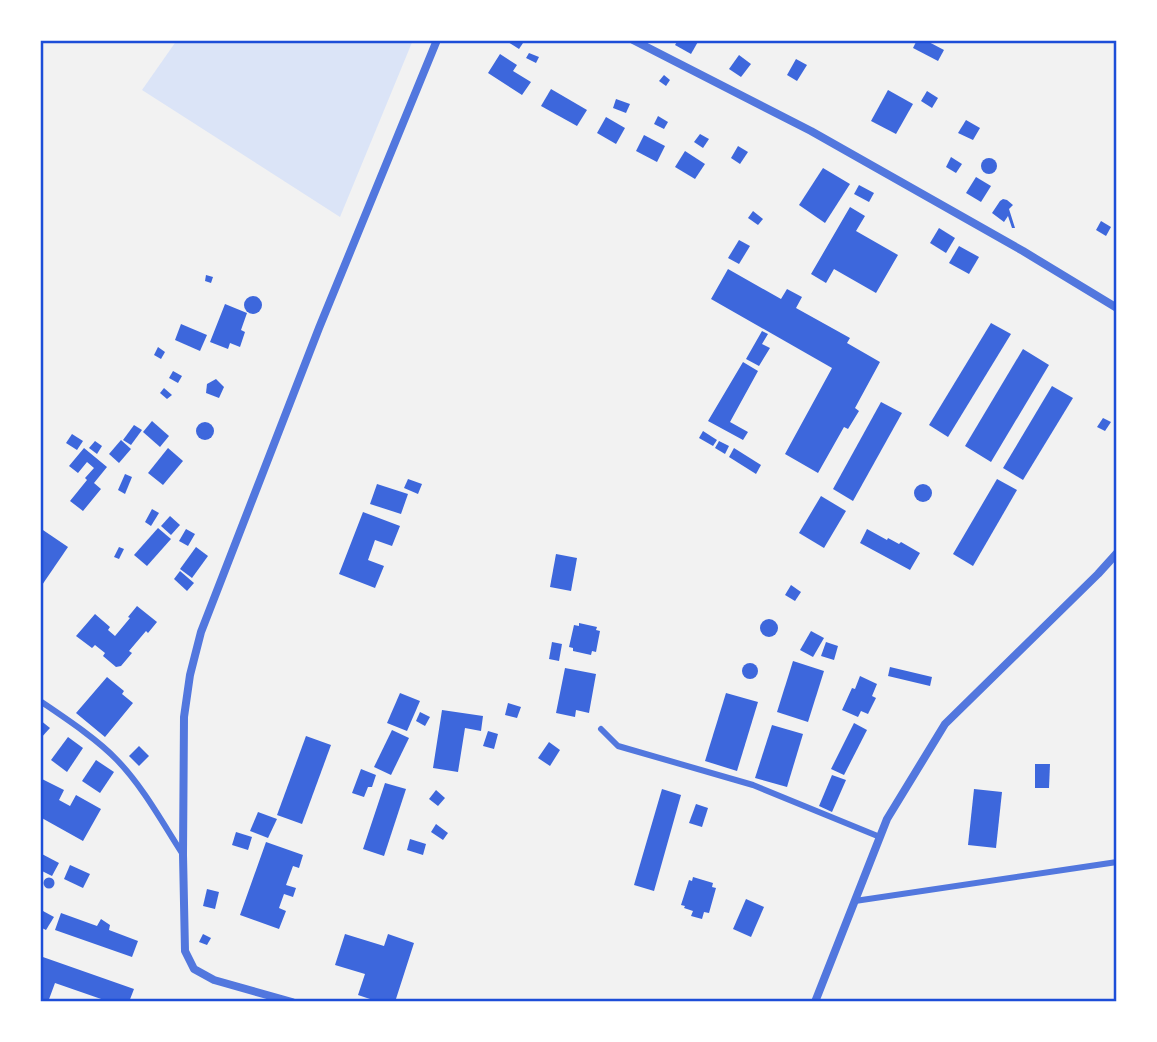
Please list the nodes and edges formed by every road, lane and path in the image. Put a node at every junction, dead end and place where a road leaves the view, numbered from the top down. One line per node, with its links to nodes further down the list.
1 (437, 40): 8 (street)
2 (633, 40): 3 (street)
3 (1117, 308)
4 (1117, 553): 7 (street)
5 (40, 701): 8 (street)
6 (601, 729): 7 (street)
7 (880, 837): 10 (street)
8 (183, 855): 11 (street)
9 (1117, 862): 10 (street)
10 (855, 901): 12 (street)
11 (292, 1002)
12 (815, 1002)

